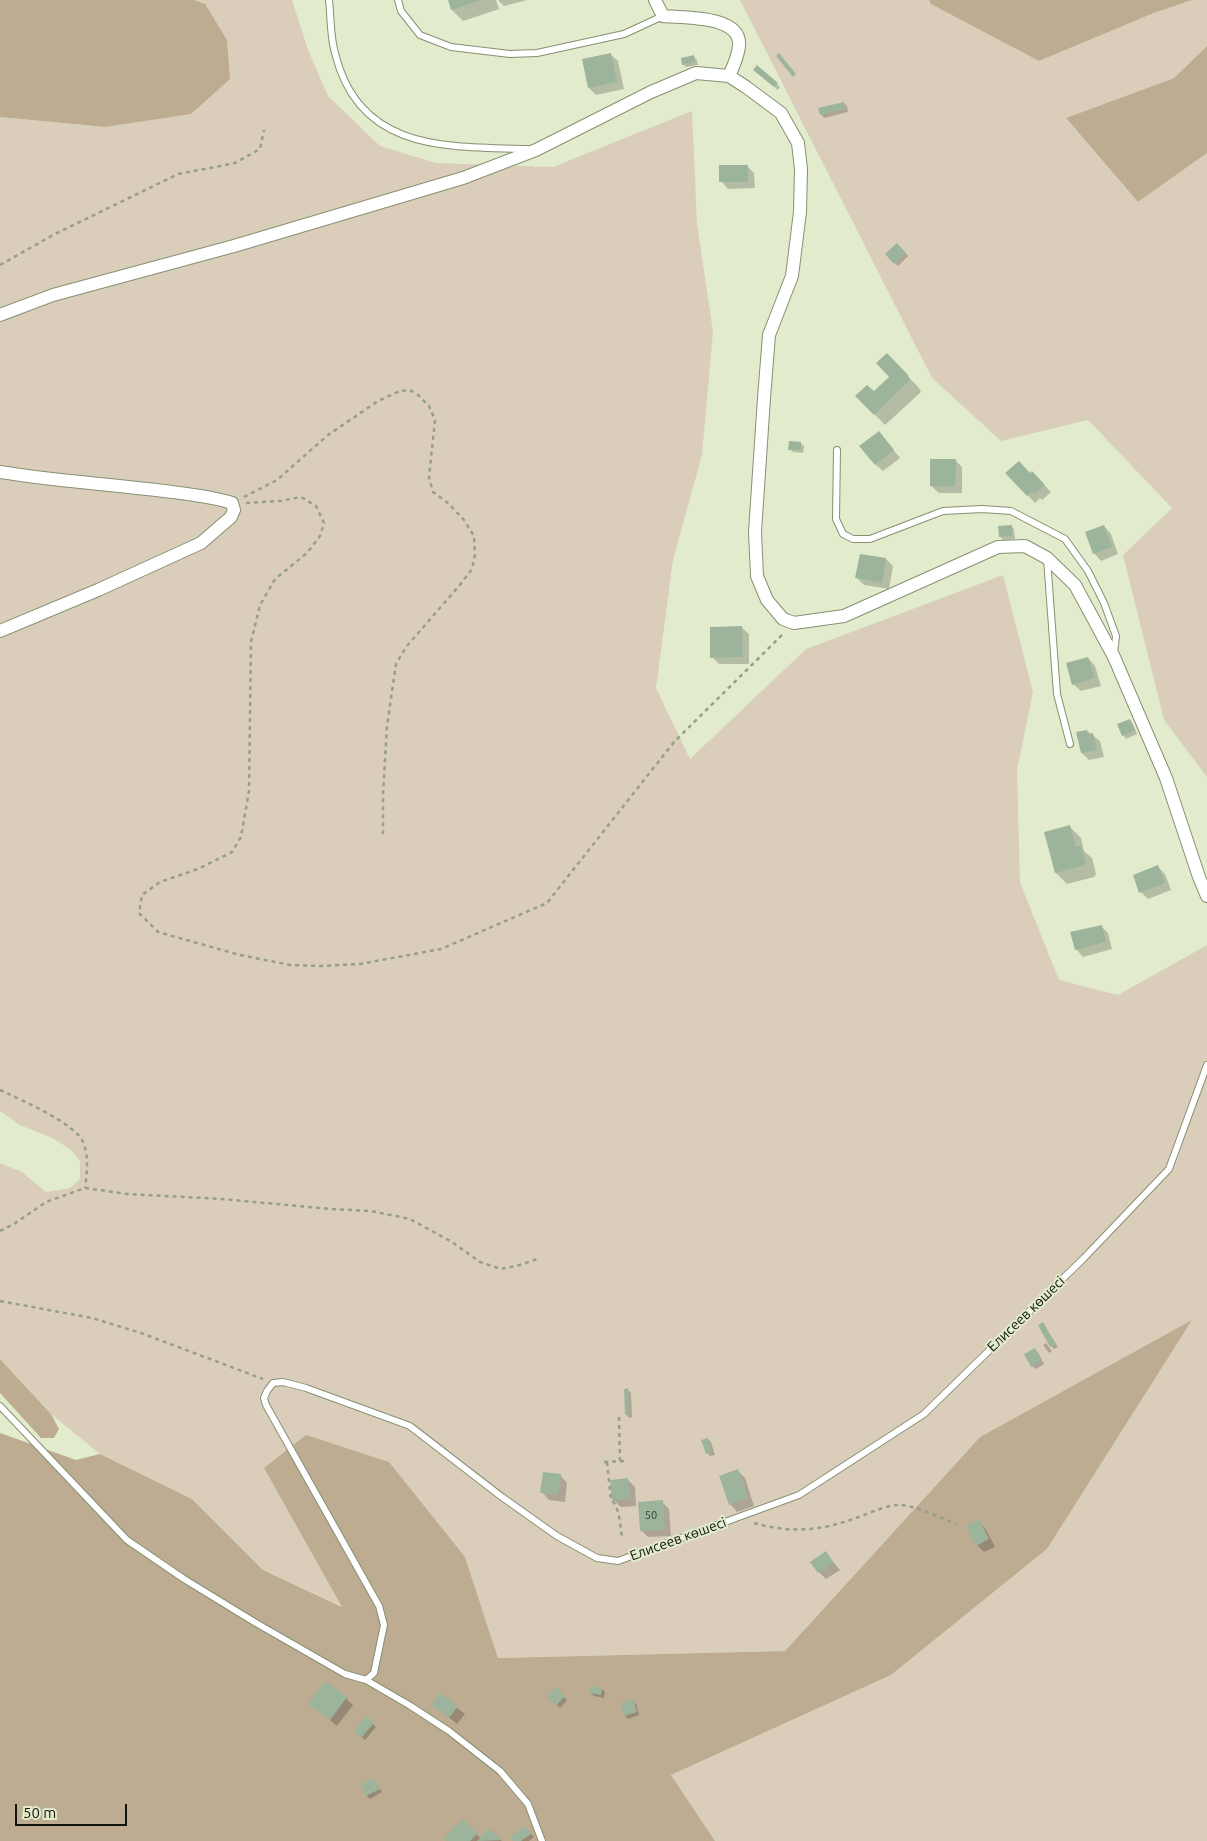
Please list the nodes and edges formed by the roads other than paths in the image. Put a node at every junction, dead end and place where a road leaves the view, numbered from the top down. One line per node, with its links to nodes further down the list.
1 (330, 0): 6 (lane)
2 (398, 0): 4 (lane)
3 (656, 0): 4 (street)
4 (663, 16): 5 (street)
5 (729, 76): 6 (street); 10 (street)
6 (536, 150): 7 (street)
7 (0, 315)
8 (837, 450): 12 (lane)
9 (0, 472): 11 (street)
10 (1047, 558): 12 (street); 13 (lane)
11 (0, 631)
12 (1114, 657): 14 (street)
13 (1070, 744)
14 (1207, 896)
15 (1207, 1065): 17 (lane, Елисеев көшесі)
16 (0, 1406): 17 (lane)
17 (366, 1680): 18 (lane)
18 (542, 1841)

